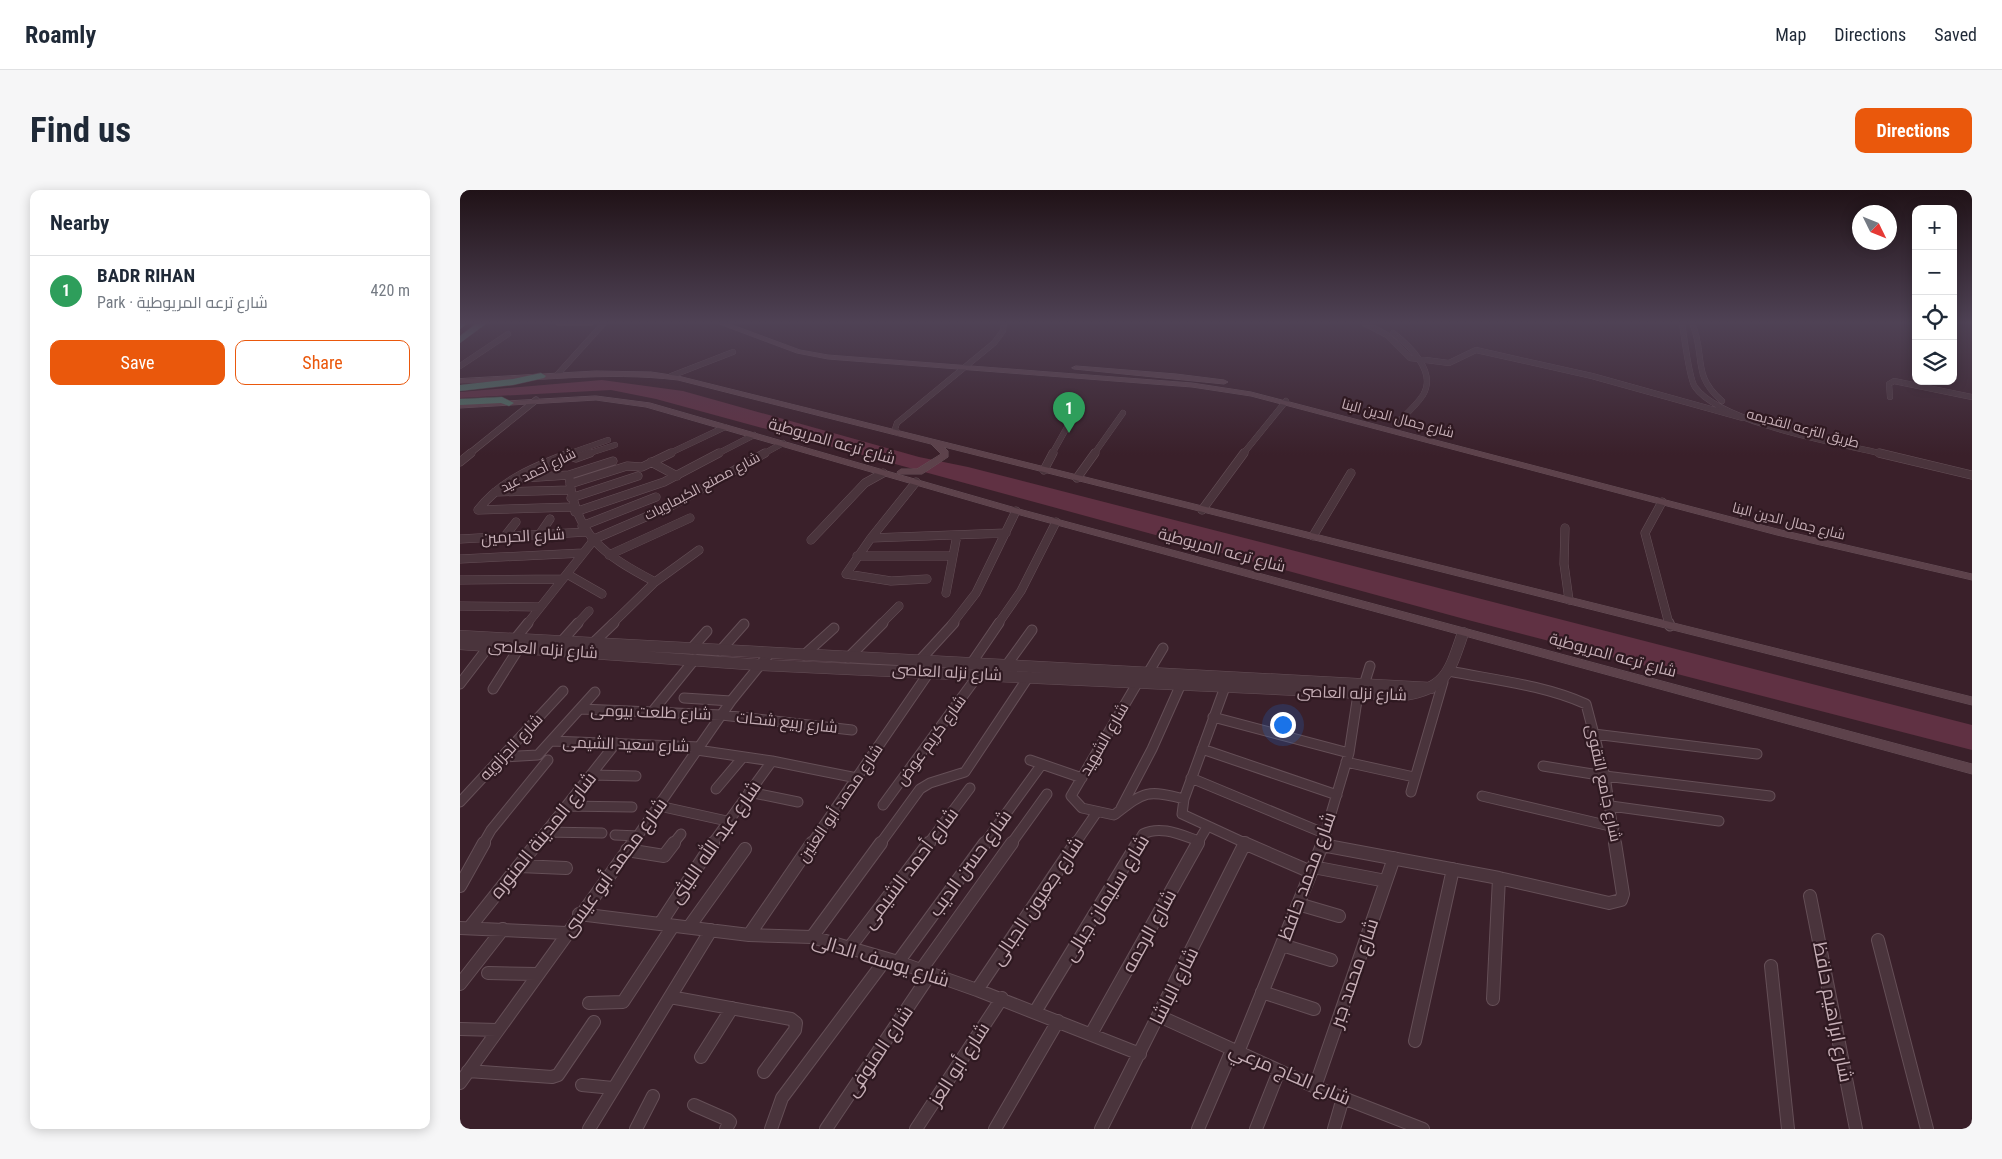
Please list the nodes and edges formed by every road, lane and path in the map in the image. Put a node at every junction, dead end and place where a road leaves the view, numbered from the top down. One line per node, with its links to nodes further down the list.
1 (564, 367): 10 (street)
2 (695, 367): 12 (street)
3 (966, 367): 29 (street)
4 (988, 367): 20 (main road, شارع جمال الدين البنا)
5 (999, 367): 27 (main road, شارع جمال الدين البنا)
6 (1422, 367): 27 (street)
7 (1551, 367): 26 (street)
8 (1690, 367): 9 (street); 15 (street)
9 (1699, 368): 43 (street, طريق الترعه القديمه)
10 (557, 374): 11 (main road, شارع ترعه المريوطية); 12 (main road, شارع ترعه المريوطية)
11 (541, 376): 13 (main road, شارع ترعه المريوطية); 14 (highway)
12 (671, 376): 29 (main road, شارع ترعه المريوطية)
13 (460, 381)
14 (460, 388)
15 (1698, 391): 26 (street, طريق الترعه القديمه)
16 (1972, 397): 17 (street)
17 (1890, 398)
18 (536, 400): 19 (main road, شارع ترعه المريوطية); 28 (main road, شارع ترعه المريوطية); 33 (street)
19 (523, 401): 22 (main road, شارع ترعه المريوطية); 33 (street)
20 (1286, 401): 57 (main road, شارع جمال الدين البنا); 59 (street)
21 (460, 402): 22 (highway)
22 (509, 403): 23 (main road, شارع ترعه المريوطية)
23 (460, 406)
24 (1123, 413): 53 (street)
25 (1075, 414): 44 (street)
26 (1743, 418): 48 (street, طريق الترعه القديمه)
27 (1396, 424): 82 (main road, شارع جمال الدين البنا)
28 (725, 427): 30 (main road, شارع ترعه المريوطية); 34 (street)
29 (898, 433): 35 (main road, شارع ترعه المريوطية)
30 (754, 435): 36 (main road, شارع ترعه المريوطية); 50 (street)
31 (686, 436): 34 (street)
32 (608, 440): 39 (street, شارع أحمد عيد)
33 (485, 441): 41 (street)
34 (697, 441): 42 (street)
35 (934, 442): 38 (main road, شارع ترعه المريوطية); 51 (main road)
36 (783, 443): 45 (main road, شارع ترعه المريوطية); 74 (street, شارع مصنع الكيماويات)
37 (615, 445): 39 (street)
38 (964, 449): 44 (main road, شارع ترعه المريوطية); 51 (main road)
39 (568, 454): 52 (street, شارع أحمد عيد)
40 (613, 461): 47 (street)
41 (460, 462)
42 (651, 462): 50 (street); 54 (street)
43 (1972, 469)
44 (1044, 470): 53 (main road, شارع ترعه المريوطية)
45 (886, 473): 51 (main road); 75 (street)
46 (1351, 473): 71 (street)
47 (569, 475): 52 (street); 54 (street)
48 (1972, 475)
49 (638, 476): 54 (street)
50 (677, 476): 58 (street)
51 (921, 476): 60 (main road, شارع ترعه المريوطية); 72 (street)
52 (518, 478): 55 (street, شارع أحمد عيد)
53 (1077, 478): 59 (main road, شارع ترعه المريوطية)
54 (570, 491): 55 (street); 58 (street)
55 (493, 492): 58 (street, شارع أحمد عيد)
56 (656, 497): 66 (street, شارع الحرمين)
57 (1662, 502): 84 (main road, شارع جمال الدين البنا); 96 (street)
58 (574, 510): 66 (street)
59 (1202, 510): 71 (main road, شارع ترعه المريوطية)
60 (1016, 511): 64 (main road, شارع ترعه المريوطية); 67 (street)
61 (690, 518): 78 (street)
62 (550, 519): 68 (street)
63 (516, 522): 70 (street)
64 (1056, 522): 100 (main road, شارع ترعه المريوطية); 114 (street)
65 (1565, 528): 90 (street)
66 (584, 529): 68 (street, شارع الحرمين); 74 (street)
67 (1006, 533): 69 (street); 113 (street)
68 (539, 535): 70 (street, شارع الحرمين)
69 (957, 535): 72 (street); 80 (street)
70 (505, 536): 73 (street, شارع الحرمين)
71 (1313, 536): 90 (main road, شارع ترعه المريوطية)
72 (871, 538): 79 (street)
73 (460, 539)
74 (593, 540): 77 (street); 78 (street)
75 (811, 540)
76 (699, 550): 87 (street)
77 (583, 553): 81 (street); 83 (street)
78 (608, 555): 87 (street)
79 (858, 556): 80 (street); 86 (street)
80 (954, 556): 88 (street)
81 (460, 559)
82 (1972, 571)
83 (564, 577): 85 (street); 89 (street); 93 (street)
84 (1972, 577)
85 (460, 580)
86 (927, 580)
87 (655, 582): 105 (street)
88 (946, 593)
89 (602, 594)
90 (1569, 600): 96 (main road, شارع ترعه المريوطية)
91 (460, 606): 93 (street)
92 (899, 606): 112 (street)
93 (540, 607): 103 (street)
94 (589, 611): 102 (street)
95 (744, 624): 108 (street)
96 (1670, 626): 137 (main road, شارع ترعه المريوطية)
97 (834, 628): 111 (street)
98 (1032, 630): 116 (street)
99 (707, 631): 109 (street)
100 (1463, 633): 120 (street); 157 (main road, شارع ترعه المريوطية)
101 (460, 636): 103 (street, شارع نزله العاصى)
102 (561, 642): 103 (street, شارع نزله العاصى); 105 (street, شارع نزله العاصى)
103 (517, 643): 106 (street, شارع نزله العاصى); 109 (street, شارع نزله العاصى); 131 (street)
104 (460, 644): 106 (street, شارع نزله العاصى)
105 (592, 644): 109 (street, شارع نزله العاصى)
106 (489, 646): 126 (street)
107 (1163, 648): 121 (street)
108 (720, 651): 109 (street, شارع نزله العاصى); 110 (street, شارع نزله العاصى)
109 (693, 654): 115 (street, شارع نزله العاصى); 139 (street)
110 (769, 654): 111 (street, شارع نزله العاصى); 115 (street, شارع محمد أبو عيسى)
111 (804, 655): 112 (street, شارع نزله العاصى)
112 (848, 658): 113 (street, شارع نزله العاصى)
113 (920, 661): 114 (street, شارع نزله العاصى); 118 (street)
114 (971, 664): 116 (street, شارع نزله العاصى)
115 (761, 665): 118 (street, شارع نزله العاصى); 136 (street, شارع محمد أبو عيسى)
116 (1006, 666): 121 (street, شارع نزله العاصى)
117 (1370, 666): 132 (street, شارع محمد حافظ)
118 (911, 670): 119 (street, شارع نزله العاصى)
119 (930, 671): 122 (street, شارع نزله العاصى); 161 (street, شارع محمد أبو العنين)
120 (1449, 671): 129 (street); 143 (street, شارع جامع التقوى)
121 (1148, 673): 124 (street, شارع نزله العاصى)
122 (979, 674): 123 (street, شارع نزله العاصى); 176 (street, شارع كريم عوض)
123 (1029, 676): 125 (street, شارع نزله العاصى); 217 (street)
124 (1158, 678): 125 (street, شارع نزله العاصى); 127 (street, شارع نزله العاصى); 128 (street, شارع نزله العاصى)
125 (1138, 682): 162 (street, شارع الشهيد)
126 (460, 684)
127 (1181, 684): 130 (street, شارع نزله العاصى); 181 (street)
128 (1304, 686): 130 (street, شارع نزله العاصى); 132 (street, شارع نزله العاصى)
129 (1438, 686): 132 (street, شارع نزله العاصى); 164 (street)
130 (1225, 687): 141 (street)
131 (493, 690)
132 (1361, 690): 151 (street, شارع محمد حافظ)
133 (562, 691): 149 (street, شارع الجزاويه)
134 (596, 692): 138 (street)
135 (684, 698): 136 (street)
136 (731, 701): 140 (street, شارع محمد أبو عيسى)
137 (1972, 701)
138 (580, 709): 139 (street, شارع طلعت بيومى); 144 (street)
139 (652, 712): 140 (street, شارع طلعت بيومى)
140 (722, 715): 142 (street, شارع ربيع شحات); 146 (street, شارع محمد أبو عيسى)
141 (1213, 718): 147 (street); 151 (street)
142 (852, 730)
143 (1594, 734): 148 (street); 160 (street, شارع جامع التقوى)
144 (552, 741): 145 (street, شارع سعيد الشيمى); 149 (street)
145 (616, 743): 146 (street, شارع سعيد الشيمى); 158 (street, شارع المدينة المنوره)
146 (698, 748): 150 (street, شارع سعيد الشيمى); 178 (street, شارع محمد أبو عيسى)
147 (1202, 749): 163 (street); 170 (street)
148 (1757, 754)
149 (501, 757): 174 (street, شارع الجزاويه)
150 (743, 757): 154 (street, شارع سعيد الشيمى); 166 (street)
151 (1348, 758): 164 (street); 170 (street, شارع محمد حافظ)
152 (548, 760): 204 (street)
153 (1030, 760): 155 (street)
154 (772, 761): 161 (street, شارع سعيد الشيمى); 167 (street, شارع عبد الله الليثى)
155 (1042, 764): 162 (street); 221 (street, شارع حسن الديب)
156 (1543, 766): 160 (street)
157 (1972, 769)
158 (591, 775): 159 (street); 177 (street, شارع المدينة المنوره)
159 (636, 776)
160 (1605, 776): 172 (street); 179 (street, شارع جامع التقوى)
161 (857, 778): 216 (street, شارع محمد أبو العنين)
162 (1082, 778): 182 (street, شارع الشهيد)
163 (1191, 778): 173 (street); 192 (street)
164 (1414, 778): 168 (street)
165 (970, 788): 220 (street, شارع أحمد الشيمى)
166 (716, 790)
167 (749, 792): 175 (street); 183 (street, شارع عبد الله الليثى)
168 (1411, 792)
169 (1047, 794): 224 (street, شارع المنوفى)
170 (1337, 795): 192 (street, شارع محمد حافظ)
171 (1482, 796): 186 (street)
172 (1770, 796)
173 (1184, 799): 181 (street); 185 (street)
174 (460, 802)
175 (798, 802)
176 (883, 805)
177 (566, 806): 180 (street); 187 (street, شارع المدينة المنوره)
178 (659, 806): 183 (street); 191 (street, شارع محمد أبو عيسى)
179 (1611, 806): 184 (street); 186 (street, شارع جامع التقوى)
180 (632, 807)
181 (1120, 810): 182 (street)
182 (1096, 812): 228 (street, شارع جعيون الجبالى)
183 (727, 821): 209 (street, شارع عبد الله الليثى)
184 (1719, 821)
185 (1207, 827): 193 (street, شارع الرحمه); 194 (street)
186 (1614, 827): 202 (street, شارع جامع التقوى)
187 (545, 832): 188 (street); 198 (street, شارع المدينة المنوره)
188 (602, 833)
189 (681, 834): 196 (street)
190 (614, 835): 191 (street)
191 (638, 836): 196 (street, شارع محمد أبو عيسى)
192 (1324, 839): 197 (street); 200 (street, شارع محمد حافظ)
193 (1199, 842): 236 (street, شارع سليمان جبالى); 242 (street, شارع الرحمه)
194 (1245, 843): 200 (street); 237 (street, شارع الباشا)
195 (745, 849): 212 (street)
196 (627, 850): 207 (street, شارع محمد أبو عيسى)
197 (1394, 858): 201 (street); 203 (street, شارع محمد جبر)
198 (518, 866): 199 (street); 211 (street, شارع المدينة المنوره)
199 (566, 868)
200 (1312, 869): 203 (street); 206 (street, شارع محمد حافظ)
201 (1453, 869): 202 (street); 243 (street)
202 (1499, 878): 232 (street)
203 (1386, 881): 251 (street, شارع محمد جبر)
204 (460, 886)
205 (1810, 896): 269 (street, شارع ابراهيم حافظ)
206 (1298, 904): 208 (street); 219 (street, شارع محمد حافظ)
207 (580, 914): 209 (street, شارع يوسف الدالى); 215 (street, شارع محمد أبو عيسى)
208 (1339, 916)
209 (660, 924): 210 (street, شارع يوسف الدالى)
210 (673, 926): 212 (street, شارع يوسف الدالى); 233 (street)
211 (463, 928): 213 (street)
212 (689, 928): 214 (street, شارع يوسف الدالى)
213 (503, 929): 215 (street); 227 (street)
214 (711, 930): 216 (street, شارع يوسف الدالى); 230 (street)
215 (566, 933): 226 (street, شارع محمد أبو عيسى)
216 (749, 935): 217 (street, شارع يوسف الدالى)
217 (812, 937): 220 (street, شارع يوسف الدالى)
218 (1878, 940): 270 (street)
219 (1282, 945): 222 (street); 229 (street, شارع محمد حافظ)
220 (850, 948): 221 (street, شارع يوسف الدالى)
221 (892, 960): 224 (street, شارع يوسف الدالى); 259 (street)
222 (1332, 960)
223 (1770, 966): 268 (street)
224 (926, 972): 228 (street, شارع يوسف الدالى); 260 (street, شارع المنوفى)
225 (488, 974): 226 (street)
226 (537, 974): 241 (street, شارع محمد أبو عيسى)
227 (460, 984)
228 (977, 990): 231 (street, شارع يوسف الدالى)
229 (1262, 992): 235 (street); 244 (street, شارع محمد حافظ)
230 (670, 997): 234 (street); 252 (street)
231 (1002, 998): 236 (street, شارع يوسف الدالى); 261 (street, شارع أبو العز)
232 (1493, 1000)
233 (590, 1003)
234 (732, 1008): 246 (street); 248 (street)
235 (1314, 1009)
236 (1036, 1012): 238 (street, شارع يوسف الدالى)
237 (1159, 1016): 244 (street, شارع الحاج مرعي); 245 (street, شارع الباشا)
238 (1058, 1021): 242 (street, شارع يوسف الدالى); 262 (street)
239 (594, 1022): 249 (street)
240 (460, 1029): 241 (street)
241 (497, 1030): 249 (street, شارع محمد أبو عيسى)
242 (1091, 1034): 245 (street, شارع يوسف الدالى)
243 (1415, 1041)
244 (1235, 1051): 247 (street, شارع الحاج مرعي); 264 (street, شارع محمد حافظ)
245 (1140, 1054): 263 (street, شارع الباشا)
246 (701, 1057)
247 (1279, 1071): 251 (street, شارع الحاج مرعي); 265 (street)
248 (764, 1072)
249 (464, 1077)
250 (582, 1085): 252 (street)
251 (1315, 1087): 254 (street, شارع الحاج مرعي)
252 (614, 1088): 256 (street)
253 (653, 1096): 257 (street)
254 (1343, 1098): 266 (street); 267 (street, شارع الحاج مرعي)
255 (694, 1105): 258 (street)
256 (589, 1129)
257 (636, 1129)
258 (726, 1129)
259 (771, 1129)
260 (826, 1129)
261 (916, 1129)
262 (995, 1129)
263 (1101, 1129)
264 (1198, 1129)
265 (1256, 1129)
266 (1334, 1129)
267 (1423, 1129)
268 (1788, 1129)
269 (1856, 1129)
270 (1927, 1129)

